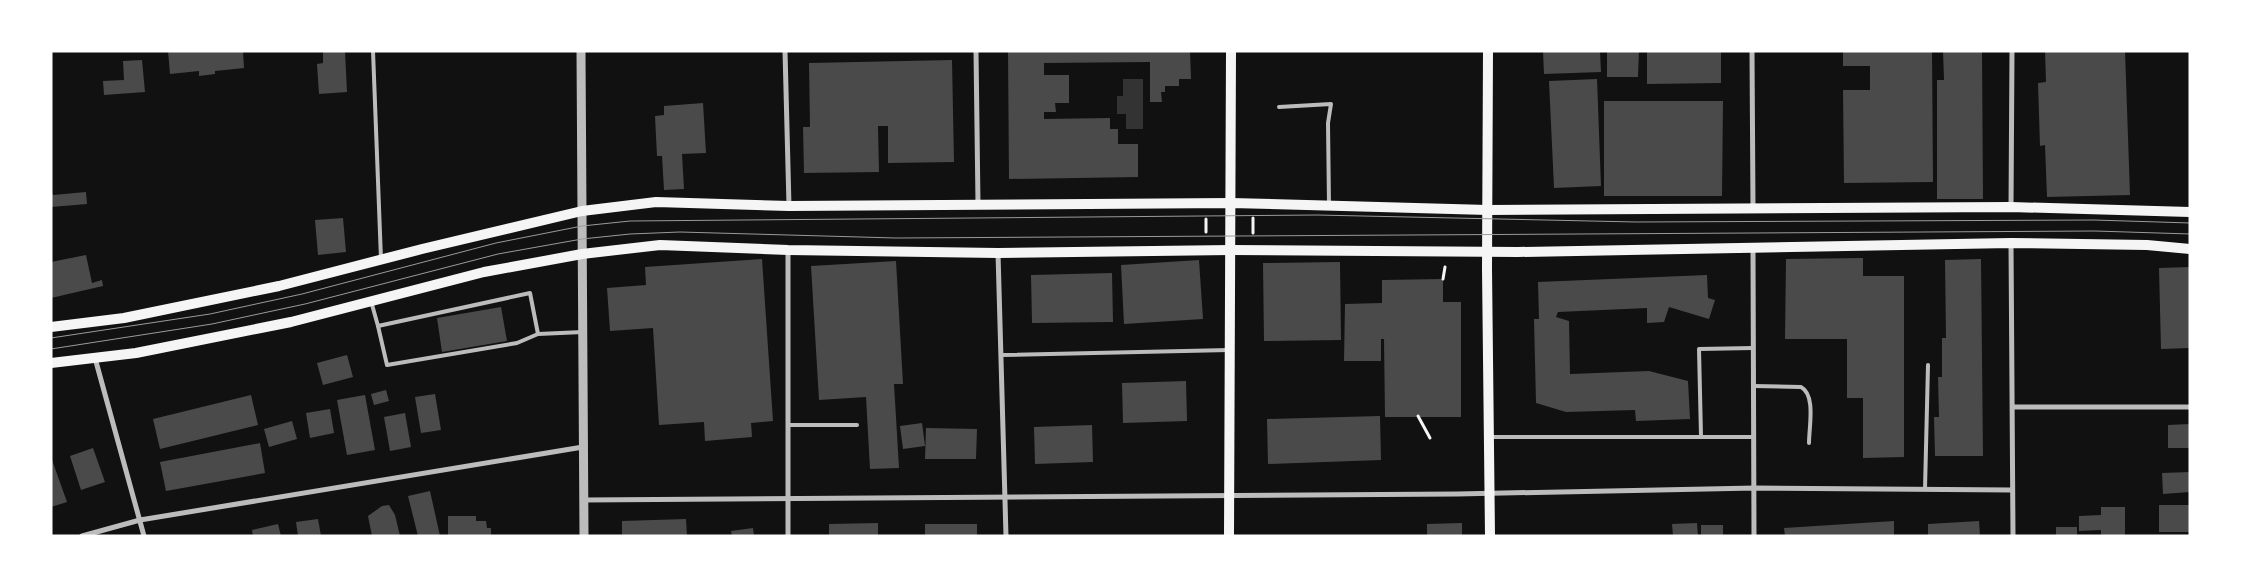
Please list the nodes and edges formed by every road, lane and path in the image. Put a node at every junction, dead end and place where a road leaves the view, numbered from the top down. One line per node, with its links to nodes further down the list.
1 (373, 51): 31 (lane)
2 (581, 51): 17 (street)
3 (785, 51): 13 (street)
4 (976, 51): 11 (street)
5 (1231, 51): 10 (main road)
6 (1488, 51): 16 (main road)
7 (1752, 51): 15 (street)
8 (2012, 51): 14 (street)
9 (1279, 107): 12 (lane)
10 (1231, 203): 11 (main road); 12 (main road); 27 (main road)
11 (978, 204): 13 (main road)
12 (1328, 205): 16 (main road)
13 (789, 206): 17 (main road)
14 (2011, 207): 15 (main road); 18 (main road)
15 (1753, 208): 16 (main road)
16 (1488, 210): 29 (main road)
17 (582, 211): 30 (street); 31 (main road)
18 (2190, 212)
19 (1206, 218): 21 (path)
20 (1253, 218): 22 (path)
21 (1206, 232)
22 (1253, 233)
23 (2011, 243): 24 (main road); 25 (main road); 46 (street)
24 (1753, 249): 29 (main road); 39 (street)
25 (2190, 249)
26 (788, 250): 28 (main road); 30 (main road); 50 (street)
27 (1231, 250): 28 (main road); 29 (main road); 40 (main road)
28 (998, 252): 41 (street)
29 (1487, 252): 52 (main road)
30 (582, 254): 34 (main road); 37 (street)
31 (381, 260): 36 (main road)
32 (1448, 266): 33 (path)
33 (1443, 279)
34 (372, 301): 35 (lane); 42 (main road)
35 (378, 326): 38 (lane); 38 (lane)
36 (51, 327)
37 (583, 332): 38 (lane); 56 (street)
38 (538, 334)
39 (1753, 348): 45 (street); 51 (lane)
40 (1230, 350): 41 (lane); 62 (main road)
41 (1001, 356): 61 (street)
42 (95, 358): 43 (main road); 65 (street)
43 (51, 363)
44 (1928, 366): 58 (lane)
45 (1753, 386): 53 (street); 55 (lane)
46 (2013, 407): 47 (street); 59 (street)
47 (2190, 407)
48 (1418, 416): 54 (path)
49 (858, 425): 50 (lane)
50 (788, 426): 63 (street)
51 (1701, 436): 52 (lane); 53 (lane)
52 (1490, 437): 60 (main road)
53 (1754, 437): 57 (street)
54 (1430, 438)
55 (1808, 443)
56 (583, 447): 64 (street); 65 (street)
57 (1754, 488): 58 (street); 60 (street); 73 (street)
58 (1925, 489): 59 (street)
59 (2012, 490): 74 (street)
60 (1490, 493): 62 (street); 72 (main road)
61 (1006, 496): 62 (street); 63 (street); 70 (street)
62 (1228, 496): 71 (main road)
63 (788, 498): 64 (street); 69 (street)
64 (584, 500): 68 (street)
65 (140, 520): 66 (street); 67 (street)
66 (82, 536)
67 (144, 536)
68 (584, 536)
69 (788, 536)
70 (1006, 536)
71 (1229, 536)
72 (1490, 536)
73 (1754, 536)
74 (2013, 536)

